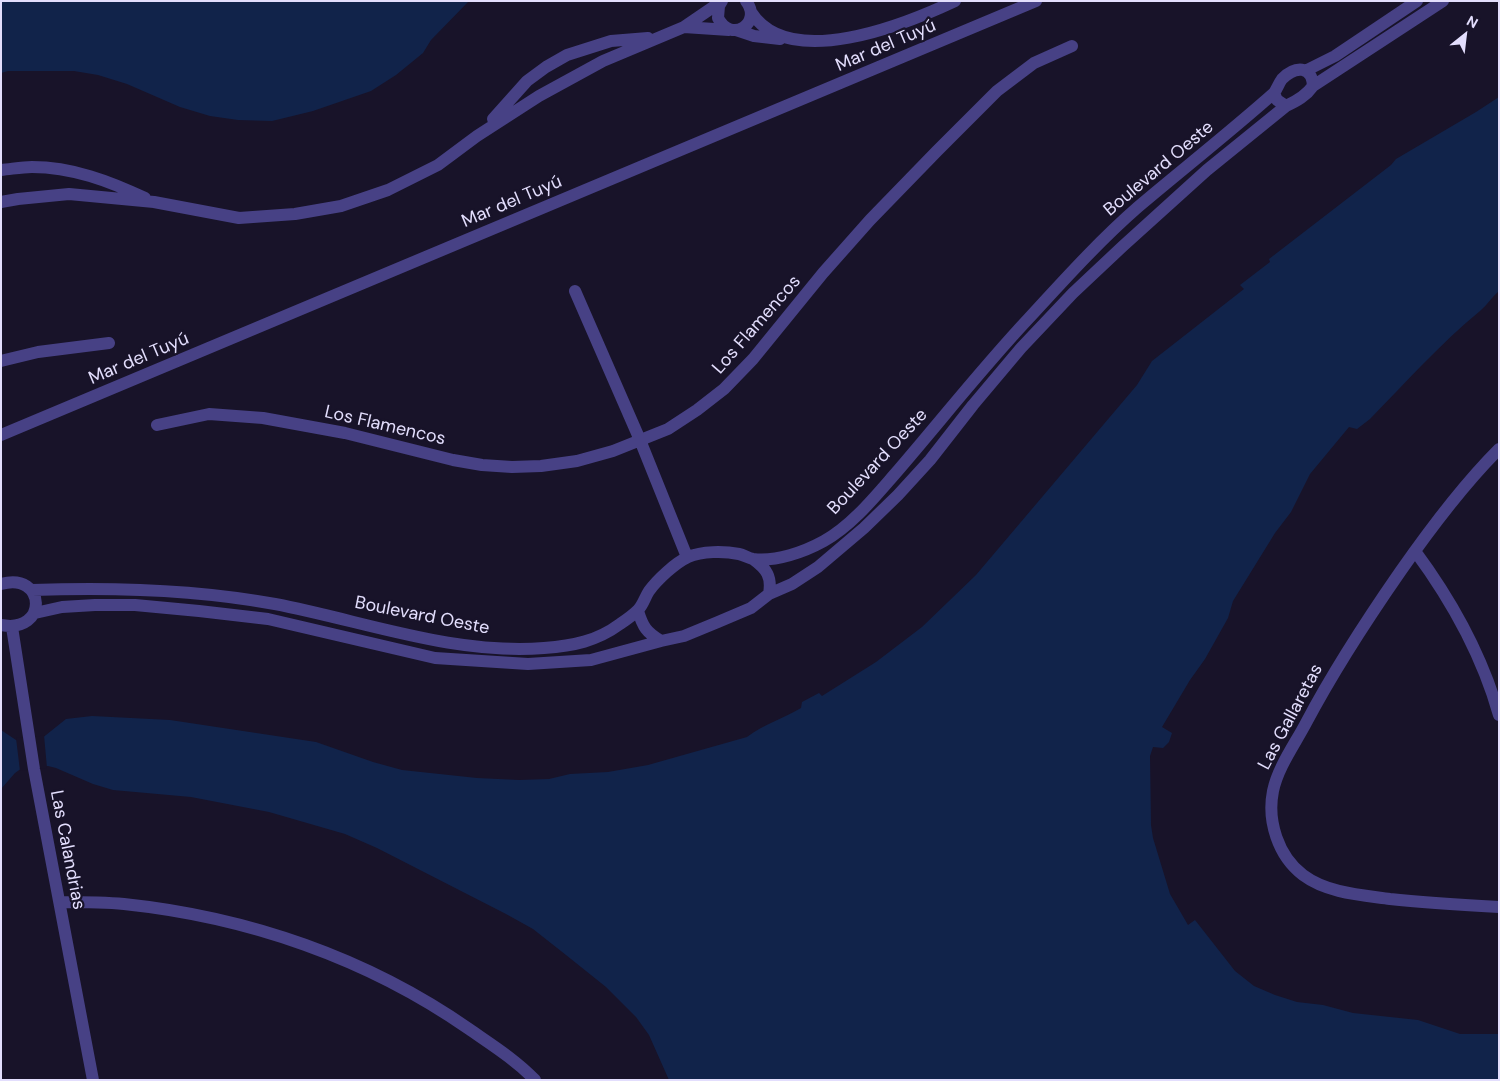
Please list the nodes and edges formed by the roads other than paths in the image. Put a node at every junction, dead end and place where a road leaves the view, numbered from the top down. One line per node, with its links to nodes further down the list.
1 (722, 1): 8 (street); 10 (street)
2 (955, 1): 12 (street)
3 (1036, 1): 36 (street, Mar del Tuyú)
4 (1417, 1): 7 (street)
5 (1442, 1): 9 (street)
6 (749, 5): 10 (street); 12 (street)
7 (1395, 15): 9 (street); 16 (street)
8 (684, 27): 10 (street); 11 (street)
9 (1401, 28): 18 (street)
10 (733, 30): 12 (street)
11 (660, 37): 13 (street); 15 (street)
12 (791, 39)
13 (595, 45): 15 (street); 17 (street)
14 (1072, 46): 37 (street, Los Flamencos)
15 (603, 61): 20 (street)
16 (1306, 70): 18 (street); 19 (street)
17 (527, 82): 20 (street); 22 (street)
18 (1313, 86): 21 (street)
19 (1274, 94): 21 (street); 23 (street, Boulevard Oeste)
20 (538, 96): 22 (street)
21 (1286, 106): 26 (street, Boulevard Oeste)
22 (477, 136): 29 (street)
23 (1200, 157): 26 (street); 31 (street, Boulevard Oeste)
24 (1, 170): 25 (street)
25 (71, 170): 27 (street); 29 (street)
26 (1207, 170): 32 (street, Boulevard Oeste)
27 (69, 194): 28 (street); 29 (street)
28 (1, 202)
29 (154, 202)
30 (575, 291): 37 (street)
31 (1027, 319): 32 (street); 39 (street, Boulevard Oeste)
32 (1038, 330): 40 (street, Boulevard Oeste)
33 (109, 343): 34 (street)
34 (1, 361)
35 (157, 425): 37 (street, Los Flamencos)
36 (1, 435)
37 (640, 440): 42 (street)
38 (1499, 449): 41 (street, Las Gallaretas)
39 (886, 483): 40 (street); 43 (street, Boulevard Oeste)
40 (898, 495): 46 (street, Boulevard Oeste)
41 (1415, 551): 55 (street); 57 (street, Las Gallaretas)
42 (687, 557): 43 (street, Boulevard Oeste); 48 (street, Boulevard Oeste)
43 (753, 559): 46 (street)
44 (1, 584): 45 (street)
45 (32, 590): 47 (street, Boulevard Oeste); 49 (street)
46 (769, 594): 52 (street, Boulevard Oeste)
47 (272, 604): 50 (street); 53 (street, Boulevard Oeste)
48 (638, 611): 52 (street); 53 (street, Boulevard Oeste)
49 (35, 613): 50 (street, Boulevard Oeste); 51 (street)
50 (268, 619): 54 (street, Boulevard Oeste)
51 (6, 626): 56 (street, Las Calandrias)
52 (660, 641): 54 (street, Boulevard Oeste)
53 (497, 648): 54 (street)
54 (496, 663)
55 (1499, 715)
56 (60, 902): 58 (street, Las Calandrias); 59 (street)
57 (1499, 907)
58 (93, 1080)
59 (535, 1080)

